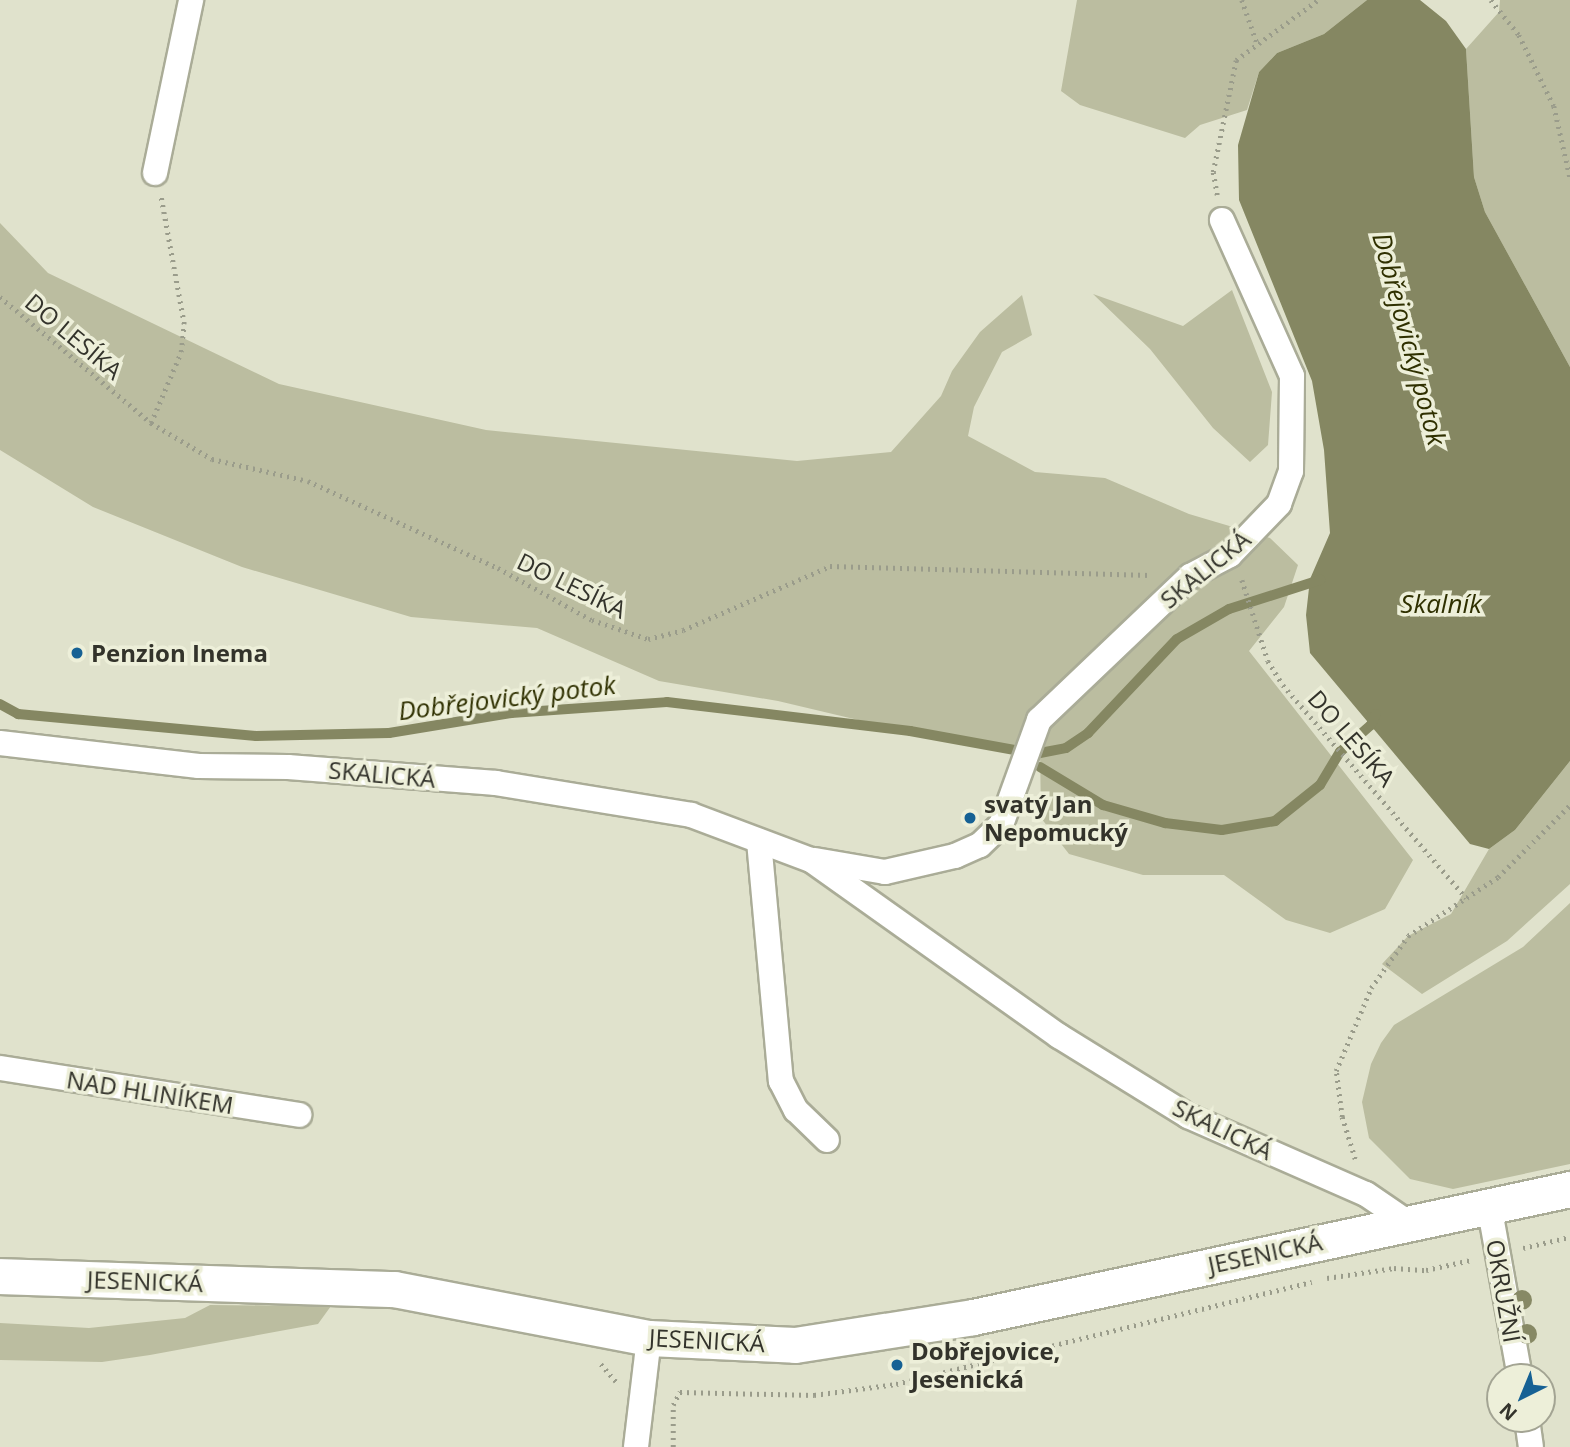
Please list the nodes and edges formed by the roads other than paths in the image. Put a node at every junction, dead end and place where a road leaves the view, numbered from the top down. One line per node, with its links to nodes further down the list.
1 (191, 0): 2 (street)
2 (155, 173)
3 (1222, 219): 6 (street, SKALICKÁ)
4 (0, 743): 5 (street, SKALICKÁ)
5 (759, 841): 6 (street, SKALICKÁ); 9 (street)
6 (811, 860): 12 (street, SKALICKÁ)
7 (0, 1068): 8 (street, NAD HLINÍKEM)
8 (299, 1115)
9 (827, 1140)
10 (1570, 1189): 11 (street, JESENICKÁ)
11 (1489, 1205): 12 (street, JESENICKÁ); 15 (street, OKRUŽNÍ)
12 (1407, 1222): 14 (street, JESENICKÁ)
13 (0, 1276): 14 (street, JESENICKÁ)
14 (649, 1338): 16 (street)
15 (1517, 1363)
16 (636, 1447)

